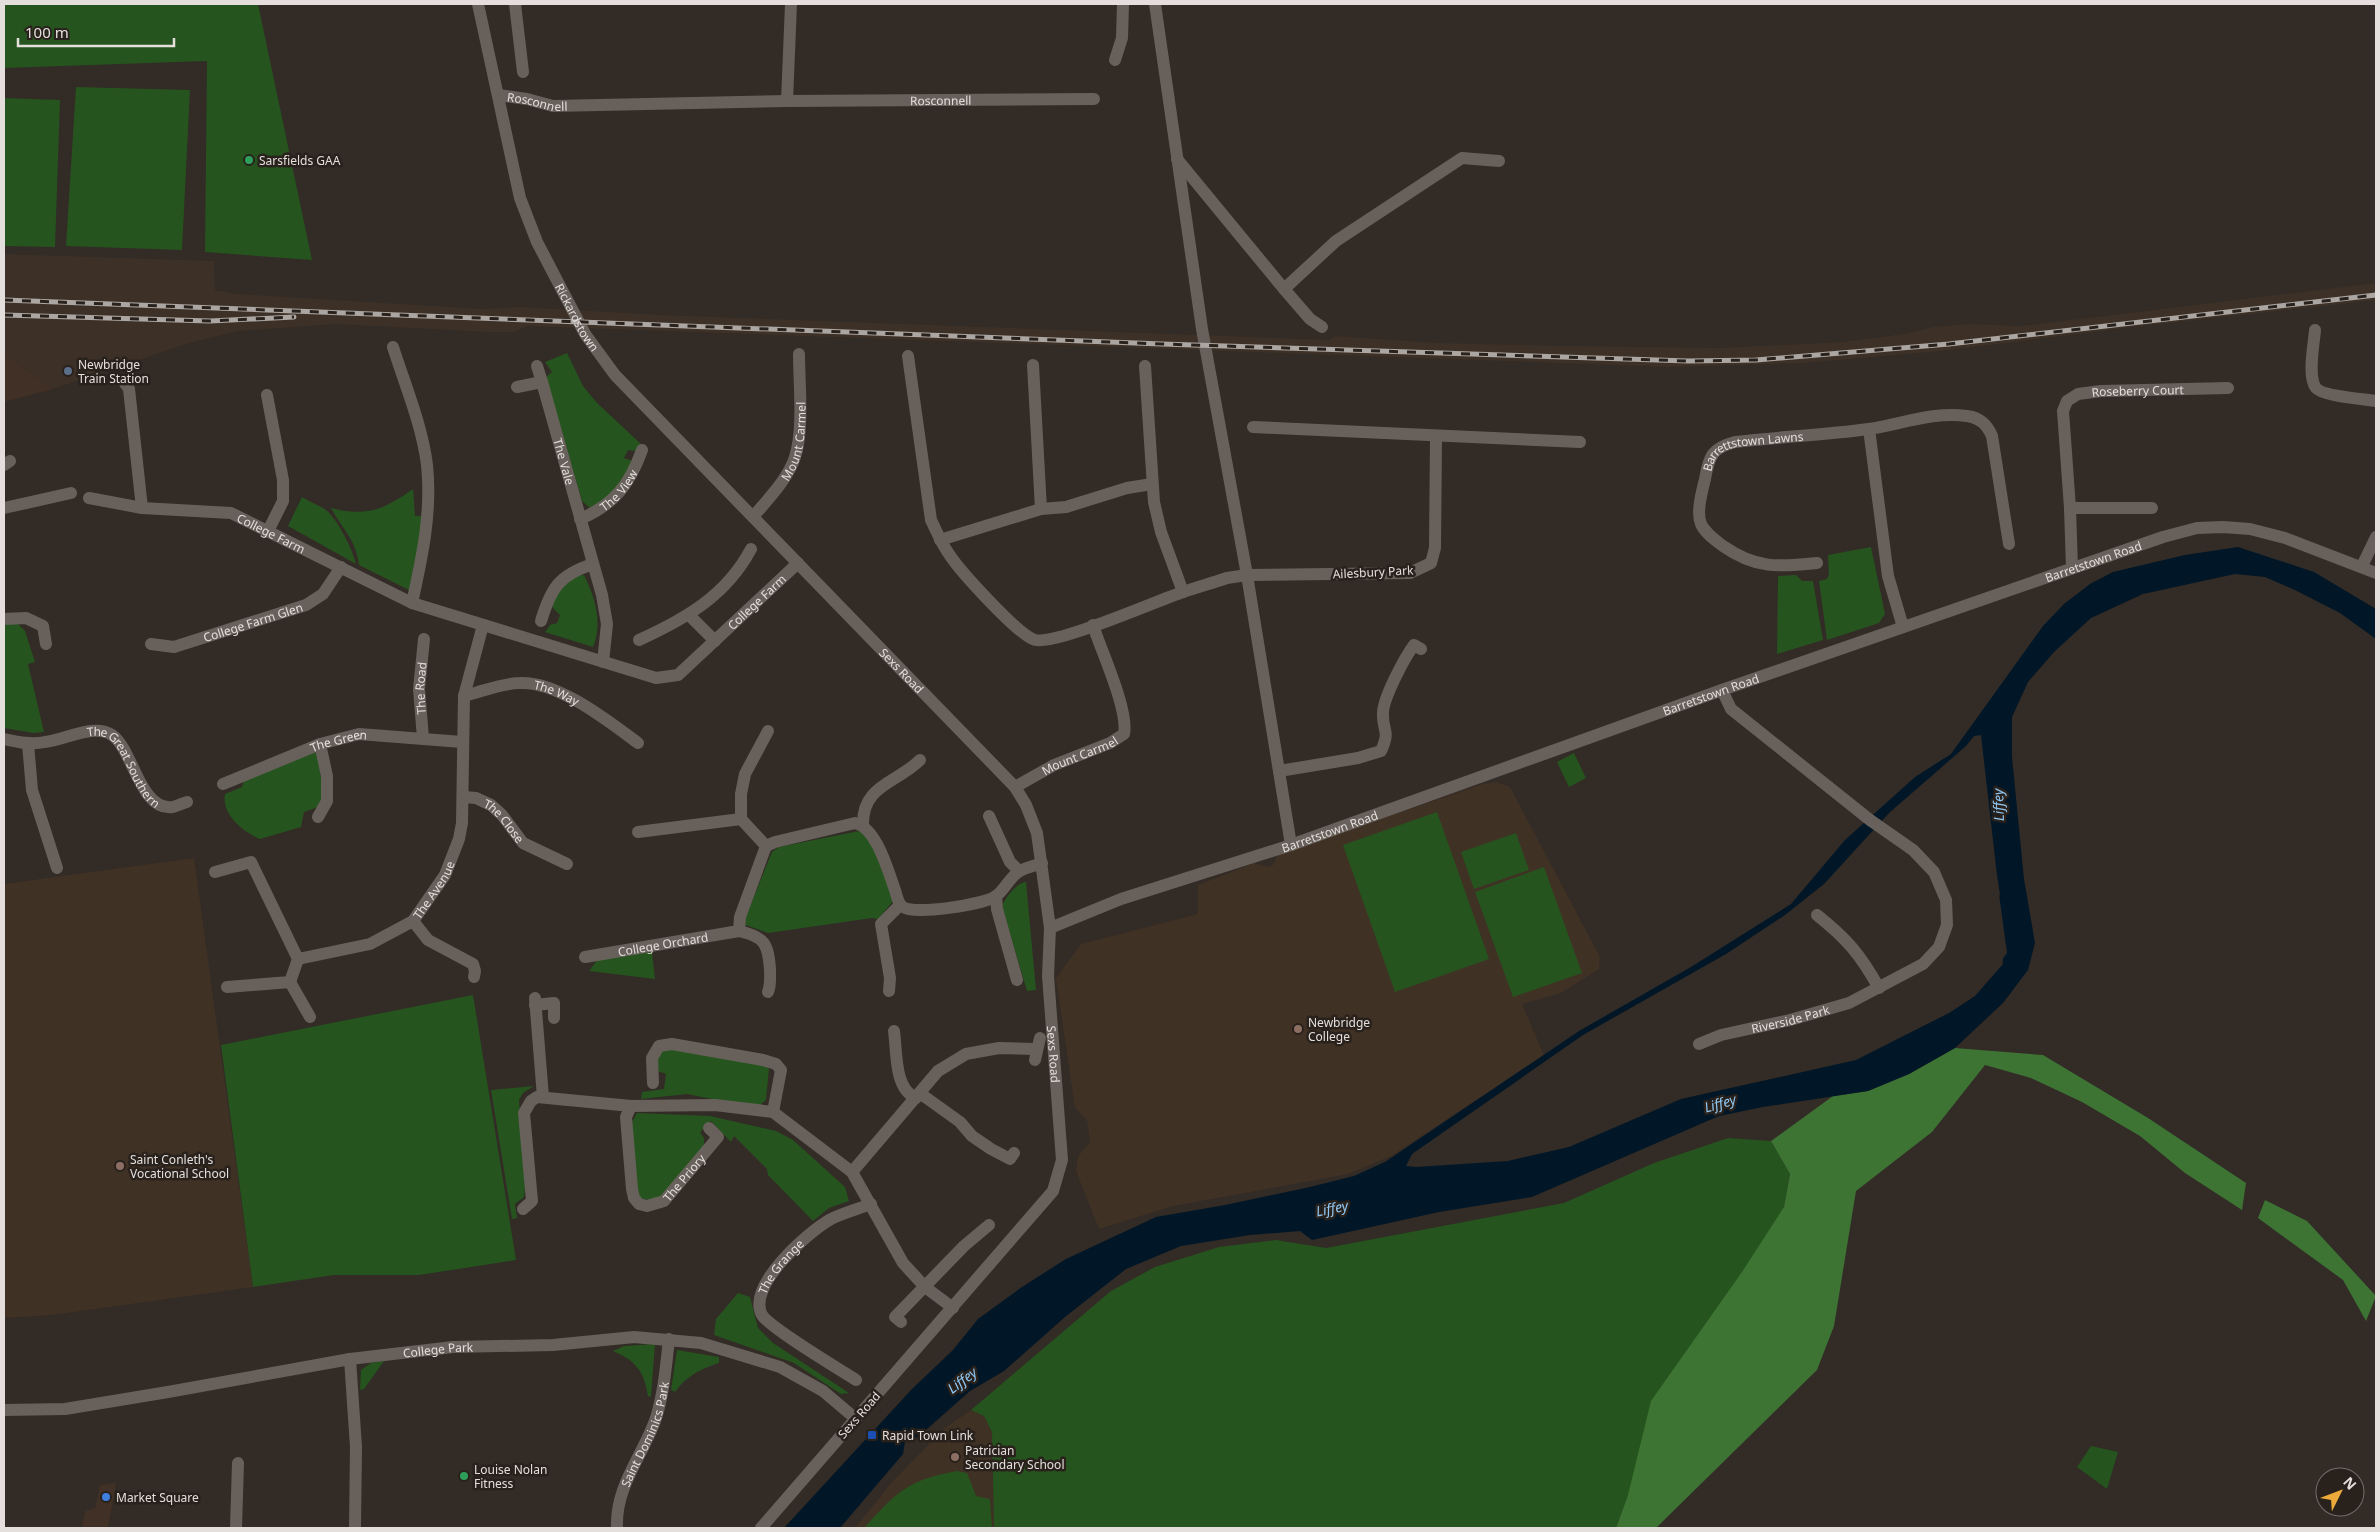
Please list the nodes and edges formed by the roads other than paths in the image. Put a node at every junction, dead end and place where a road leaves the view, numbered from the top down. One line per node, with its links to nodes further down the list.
1 (478, 4): 8 (street, Rickardstown)
2 (514, 4): 7 (street, Rosconnell)
3 (791, 4): 10 (street)
4 (1123, 4): 6 (street)
5 (1155, 4): 11 (street)
6 (1115, 60)
7 (523, 72)
8 (498, 95): 10 (street, Rosconnell); 41 (street, Rickardstown)
9 (1094, 99): 10 (street, Rosconnell)
10 (787, 101)
11 (1177, 159): 13 (street); 55 (street)
12 (1499, 161): 13 (street)
13 (1284, 289): 14 (street)
14 (1322, 327)
15 (2316, 330): 27 (street)
16 (392, 347): 57 (street)
17 (799, 354): 41 (street, Mount Carmel)
18 (908, 356): 45 (street)
19 (1033, 365): 40 (street)
20 (537, 366): 23 (street, The Vale)
21 (1145, 366): 33 (street)
22 (124, 382): 37 (street)
23 (542, 382): 24 (street); 42 (street, The Vale)
24 (517, 387)
25 (2228, 388): 38 (street, Roseberry Court)
26 (267, 395): 43 (street)
27 (2376, 401)
28 (1253, 427): 30 (street)
29 (1869, 429): 46 (street, Barrettstown Lawns); 49 (street, Barrettstown Lawns); 63 (street)
30 (1436, 437): 31 (street); 55 (street, Ailesbury Park)
31 (1580, 442)
32 (642, 450): 42 (street, The View)
33 (1152, 484): 40 (street); 56 (street)
34 (70, 493): 36 (street)
35 (89, 498): 37 (street, College Farm)
36 (4, 508)
37 (142, 508): 43 (street, College Farm)
38 (2070, 508): 39 (street); 53 (street, Roseberry Court)
39 (2152, 508)
40 (1041, 509): 45 (street)
41 (753, 517): 48 (street, Rickardstown)
42 (580, 520): 50 (street, The Vale)
43 (268, 531): 52 (street, College Farm)
44 (2376, 537): 51 (street)
45 (940, 540): 62 (street)
46 (2009, 544)
47 (751, 549): 58 (street)
48 (798, 563): 66 (street, College Farm); 83 (street, Sexs Road)
49 (1816, 563)
50 (593, 564): 60 (street); 70 (street, The Vale)
51 (2362, 566): 53 (street, Barretstown Road); 54 (street, Barretstown Road)
52 (340, 567): 57 (street, College Farm); 68 (street, College Farm Glen)
53 (2072, 568): 63 (street, Barretstown Road)
54 (2376, 573)
55 (1247, 575): 56 (street); 81 (street)
56 (1183, 592): 62 (street)
57 (412, 603): 61 (street, College Farm)
58 (689, 615): 65 (street); 66 (street)
59 (4, 619): 67 (street)
60 (541, 621)
61 (483, 625): 70 (street, College Farm); 72 (street, The Avenue)
62 (1093, 626): 83 (street, Mount Carmel)
63 (1903, 627): 71 (street, Barretstown Road)
64 (424, 639): 74 (street, The Road)
65 (639, 640)
66 (715, 642): 70 (street, College Farm)
67 (46, 644)
68 (151, 644)
69 (1421, 649): 81 (street)
70 (603, 662)
71 (1722, 690): 91 (street, Barretstown Road); 110 (street, Riverside Park)
72 (464, 696): 76 (street, The Avenue); 77 (street, The Way)
73 (768, 732): 88 (street)
74 (423, 738): 76 (street, The Green); 79 (street, The Green)
75 (4, 739): 78 (street, The Great Southern)
76 (462, 742): 84 (street, The Avenue)
77 (638, 743)
78 (28, 744): 85 (street, The Great Southern); 95 (street)
79 (320, 744): 82 (street, The Green); 87 (street)
80 (920, 760): 89 (street)
81 (1279, 771): 91 (street)
82 (223, 784)
83 (1015, 787): 93 (street, Sexs Road)
84 (464, 797): 94 (street, The Close); 101 (street, The Avenue)
85 (187, 802)
86 (989, 816): 96 (street)
87 (318, 817)
88 (741, 819): 90 (street); 92 (street)
89 (863, 825): 92 (street); 99 (street)
90 (638, 832)
91 (1291, 845): 102 (street, Barretstown Road)
92 (766, 846): 103 (street)
93 (1042, 863): 96 (street); 102 (street, Sexs Road)
94 (567, 864)
95 (57, 868)
96 (1019, 871): 98 (street)
97 (215, 872): 105 (street)
98 (996, 896): 99 (street); 107 (street)
99 (900, 905): 111 (street)
100 (1817, 915): 110 (street)
101 (413, 921): 105 (street, The Avenue); 106 (street)
102 (1050, 928): 130 (street, Sexs Road)
103 (739, 930): 104 (street, College Orchard); 112 (street)
104 (585, 957)
105 (298, 959): 108 (street)
106 (474, 977)
107 (1017, 980)
108 (290, 982): 109 (street); 113 (street)
109 (228, 987)
110 (1879, 988): 116 (street, Riverside Park)
111 (889, 991)
112 (768, 992)
113 (310, 1017)
114 (554, 1018): 120 (street)
115 (894, 1031): 119 (street)
116 (1699, 1044)
117 (1037, 1049): 119 (street)
118 (654, 1083): 122 (street)
119 (919, 1096): 124 (street); 125 (street)
120 (543, 1097): 121 (street); 127 (street)
121 (631, 1106): 122 (street); 123 (street, The Priory)
122 (773, 1112): 125 (street)
123 (709, 1128)
124 (1014, 1153)
125 (852, 1172): 126 (street)
126 (871, 1204): 129 (street); 134 (street, The Grange)
127 (523, 1209)
128 (985, 1232): 129 (street)
129 (924, 1287): 130 (street); 131 (street)
130 (953, 1308): 136 (street, Sexs Road)
131 (901, 1322)
132 (669, 1339): 133 (street, College Park); 136 (street, College Park); 140 (street, Saint Dominics Park)
133 (350, 1359): 135 (street, College Park); 139 (street)
134 (856, 1380)
135 (4, 1410)
136 (856, 1419): 141 (street, Sexs Road)
137 (238, 1463): 138 (street)
138 (236, 1528)
139 (355, 1528)
140 (617, 1528)
141 (761, 1528)

